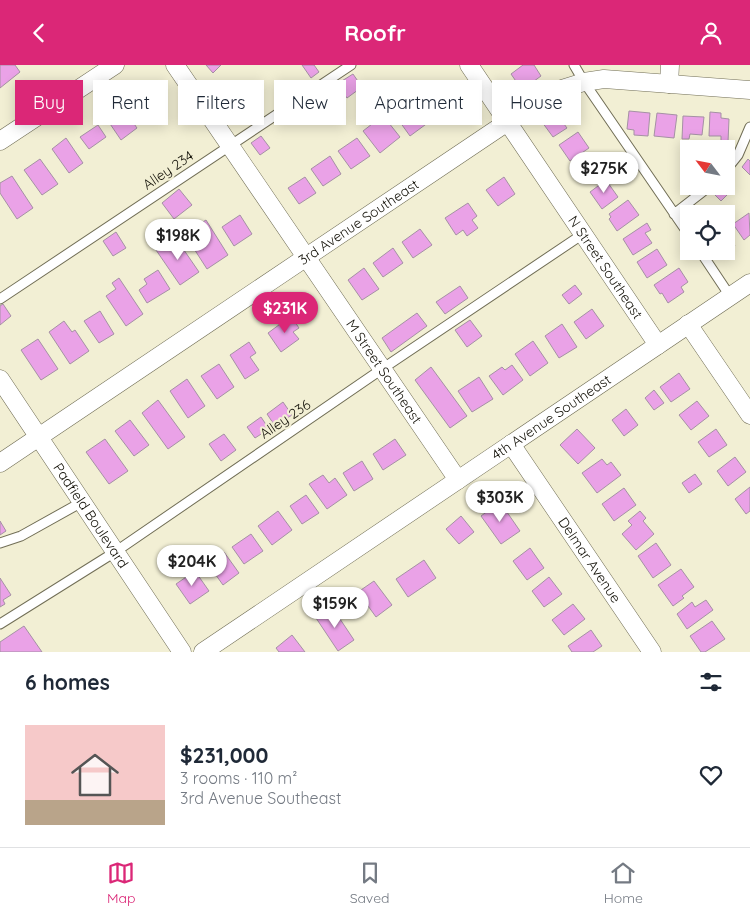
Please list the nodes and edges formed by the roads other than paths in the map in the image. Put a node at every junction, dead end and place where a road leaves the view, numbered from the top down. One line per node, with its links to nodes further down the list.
1 (115, 65): 15 (street)
2 (175, 65): 16 (street, M Street Southeast)
3 (351, 65): 16 (lane, Alley 234)
4 (469, 65): 11 (street, N Street Southeast)
5 (574, 65): 7 (lane)
6 (670, 65): 9 (street)
7 (584, 81): 8 (street, 3rd Avenue Southeast); 9 (street, 3rd Avenue Southeast); 19 (lane)
8 (581, 82)
9 (669, 84): 10 (street, 3rd Avenue Southeast)
10 (750, 89)
11 (492, 99)
12 (501, 125): 22 (street, 3rd Avenue Southeast)
13 (510, 125): 21 (street, N Street Southeast)
14 (750, 127): 17 (lane)
15 (0, 141)
16 (230, 145): 22 (street, M Street Southeast); 26 (lane, Alley 234)
17 (735, 159)
18 (698, 195): 19 (lane)
19 (674, 214): 20 (lane)
20 (680, 222)
21 (584, 234): 28 (street, N Street Southeast); 29 (lane, Alley 236)
22 (306, 257): 29 (street, M Street Southeast); 32 (street, 3rd Avenue Southeast)
23 (706, 260): 25 (lane)
24 (750, 283): 25 (street, 4th Avenue Southeast)
25 (730, 296): 27 (street, 4th Avenue Southeast)
26 (0, 299)
27 (688, 324): 28 (street, 4th Avenue Southeast); 31 (street)
28 (658, 345): 33 (street, 4th Avenue Southeast)
29 (382, 369): 35 (street, M Street Southeast); 38 (lane, Alley 236)
30 (0, 379): 32 (street, Padfield Boulevard)
31 (750, 415)
32 (39, 437): 34 (street, 3rd Avenue Southeast); 36 (street, Padfield Boulevard)
33 (511, 444): 35 (street, 4th Avenue Southeast); 42 (street, Delmar Avenue)
34 (0, 463)
35 (458, 480): 41 (street, 4th Avenue Southeast)
36 (82, 502): 37 (lane); 38 (street, Padfield Boulevard)
37 (0, 543)
38 (115, 552): 39 (lane, Alley 236); 40 (street, Padfield Boulevard)
39 (0, 623)
40 (182, 652)
41 (203, 652)
42 (652, 652)

